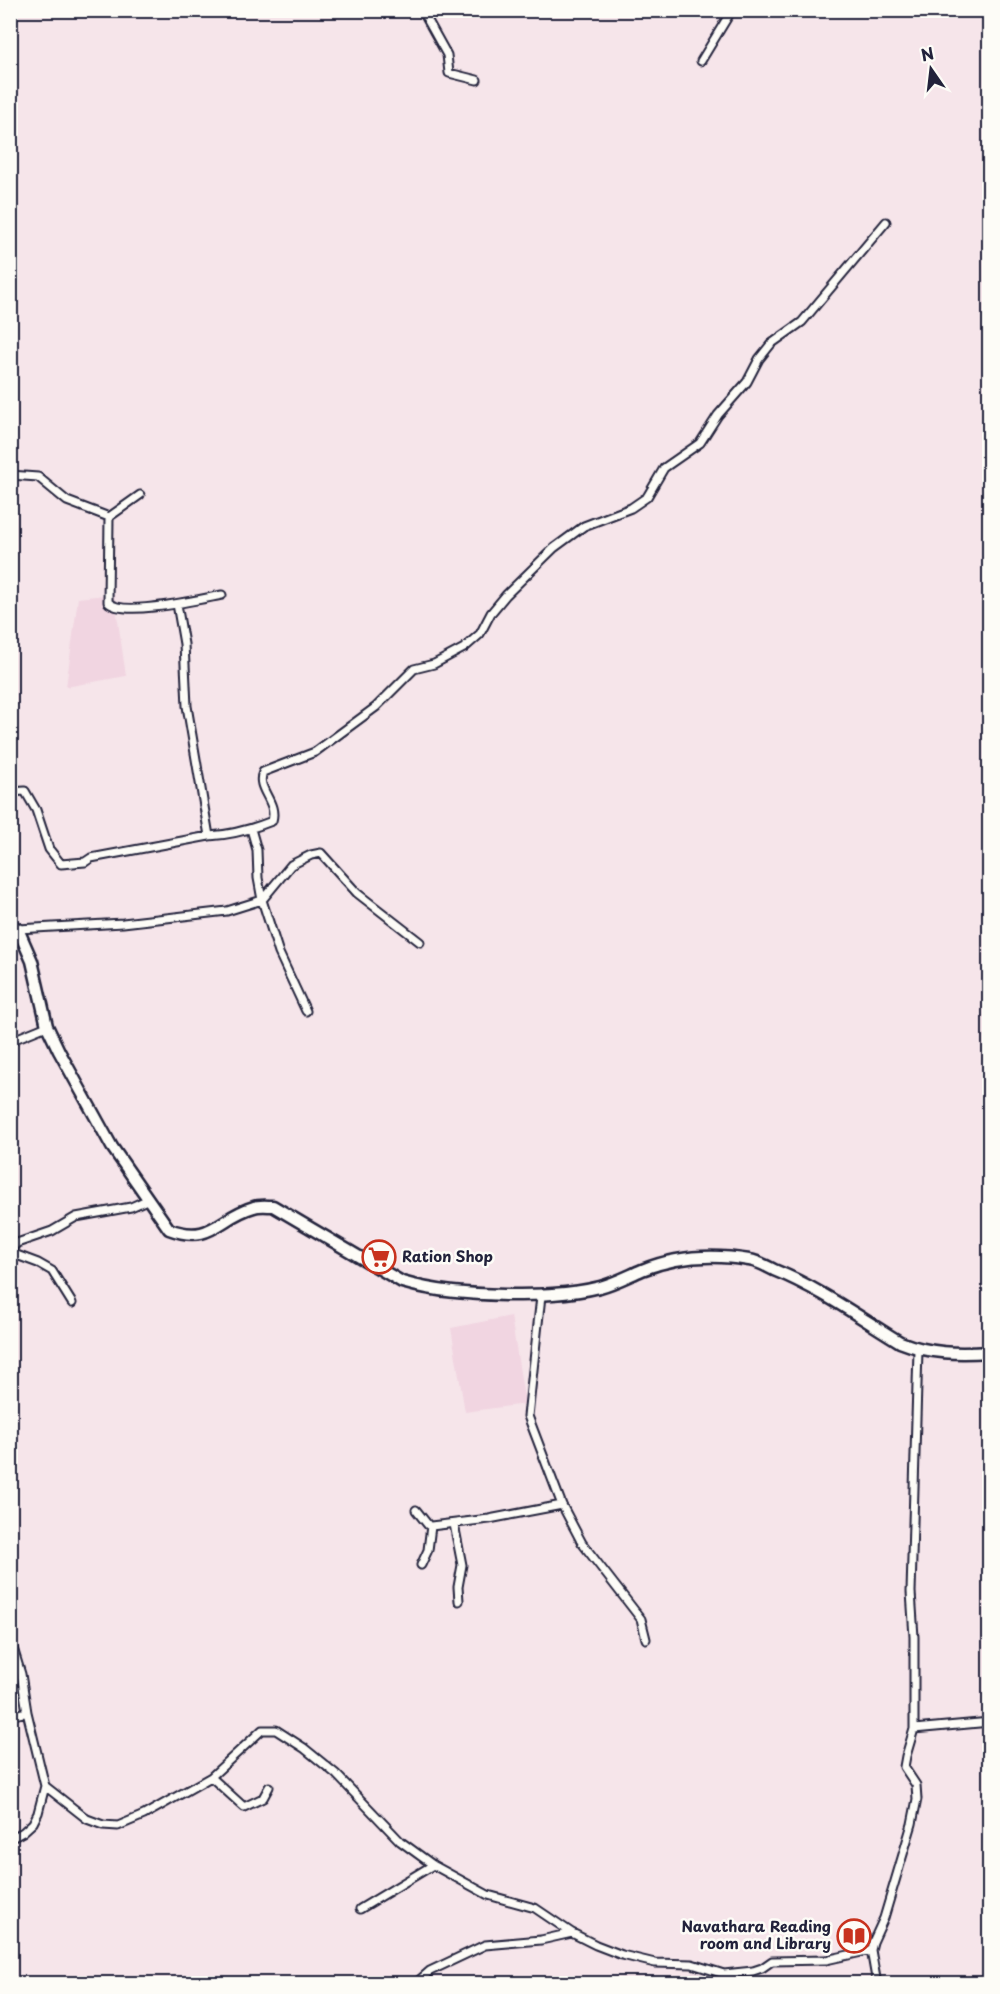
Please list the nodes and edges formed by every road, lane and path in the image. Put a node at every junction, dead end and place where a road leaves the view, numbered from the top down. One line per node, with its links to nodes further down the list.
1 (423, 10): 4 (street)
2 (732, 10): 3 (street)
3 (701, 61)
4 (477, 80)
5 (886, 222): 12 (street)
6 (10, 475): 8 (street)
7 (140, 495): 8 (street)
8 (109, 517): 10 (street)
9 (222, 595): 10 (street)
10 (177, 603): 13 (street)
11 (10, 792): 13 (street)
12 (251, 829): 13 (street); 14 (street)
13 (209, 836)
14 (262, 900): 15 (street); 16 (street); 17 (street)
15 (14, 926): 18 (main road)
16 (420, 942)
17 (306, 1011)
18 (47, 1026): 19 (street); 20 (main road)
19 (10, 1041)
20 (148, 1199): 21 (main road); 22 (street)
21 (542, 1296): 23 (main road); 25 (street)
22 (72, 1303)
23 (918, 1350): 24 (main road); 36 (street)
24 (990, 1352)
25 (562, 1505): 27 (street); 32 (street)
26 (416, 1510): 28 (street)
27 (454, 1524): 28 (street); 30 (street)
28 (431, 1526): 29 (street)
29 (421, 1565)
30 (459, 1600)
31 (10, 1638): 33 (street)
32 (646, 1640)
33 (27, 1712): 34 (street); 38 (street)
34 (10, 1716)
35 (990, 1722): 36 (street)
36 (914, 1729): 44 (street)
37 (211, 1777): 38 (street); 39 (street); 41 (street)
38 (45, 1786): 40 (street)
39 (269, 1787)
40 (10, 1839)
41 (433, 1865): 42 (street); 43 (street)
42 (360, 1909)
43 (572, 1933): 44 (street); 45 (street)
44 (871, 1950): 46 (street)
45 (416, 1983)
46 (877, 1983)

